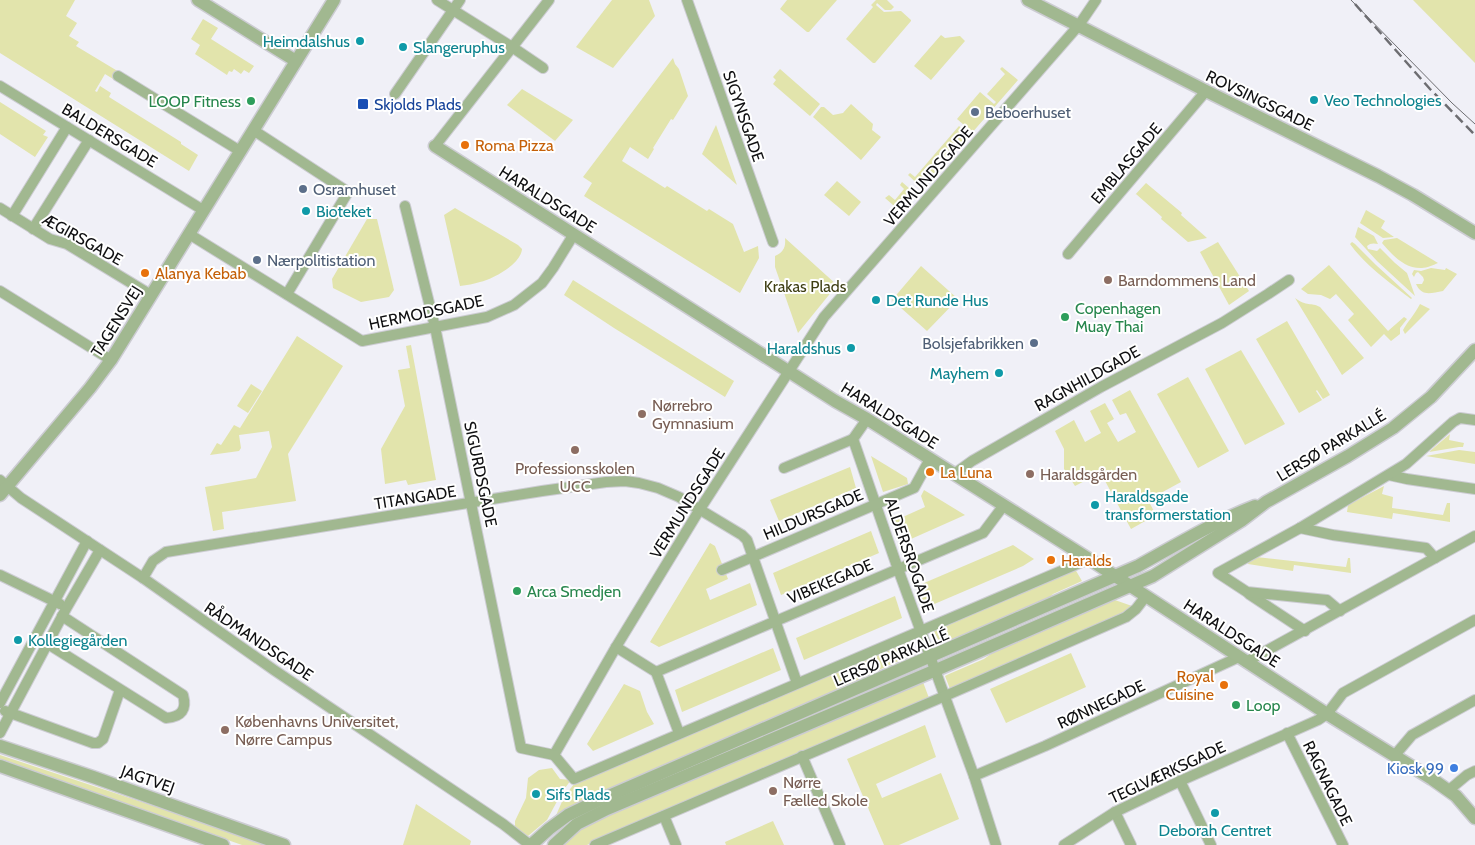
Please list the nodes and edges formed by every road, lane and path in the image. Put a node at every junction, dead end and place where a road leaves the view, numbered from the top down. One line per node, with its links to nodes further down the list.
1 (198, 0): 12 (street)
2 (334, 0): 12 (street, TAGENSVEJ)
3 (437, 0): 9 (street)
4 (460, 0): 9 (street)
5 (549, 0): 11 (street)
6 (687, 0): 31 (street, SIGYNSGADE)
7 (1028, 0): 10 (street, ROVSINGSGADE)
8 (1096, 0): 10 (street, VERMUNDSGADE)
9 (454, 10): 11 (street); 17 (street)
10 (1079, 25): 16 (street, ROVSINGSGADE); 40 (street, VERMUNDSGADE)
11 (512, 46): 13 (street); 21 (street)
12 (296, 61): 19 (street, TAGENSVEJ)
13 (543, 68)
14 (118, 76): 22 (street)
15 (0, 86): 18 (street, BALDERSGADE)
16 (1206, 91): 28 (street, ROVSINGSGADE); 32 (street, EMBLASGADE)
17 (395, 94)
18 (67, 127): 20 (street, BALDERSGADE); 26 (street)
19 (253, 130): 22 (street, TAGENSVEJ); 35 (street)
20 (89, 140): 25 (street, BALDERSGADE); 27 (street)
21 (434, 146): 30 (street, HARALDSGADE)
22 (240, 151): 25 (street, TAGENSVEJ)
23 (405, 206): 37 (street, SIGURDSGADE)
24 (0, 208): 26 (street, ÆGIRSGADE)
25 (204, 210): 29 (street, TAGENSVEJ)
26 (12, 216): 27 (street, ÆGIRSGADE)
27 (33, 229): 36 (street, ÆGIRSGADE)
28 (1475, 233)
29 (189, 234): 35 (street, HERMODSGADE); 36 (street, TAGENSVEJ)
30 (574, 234): 37 (street, HERMODSGADE); 40 (street, HARALDSGADE)
31 (773, 242)
32 (1068, 254)
33 (1289, 280): 46 (street, RAGNHILDGADE)
34 (0, 291): 39 (street)
35 (287, 294): 37 (street, HERMODSGADE)
36 (151, 296): 39 (street, TAGENSVEJ)
37 (435, 327): 51 (street, SIGURDSGADE)
38 (1475, 350): 50 (street, LERSØ PARKALLÉ)
39 (111, 360): 48 (street, TAGENSVEJ)
40 (789, 370): 41 (street, HARALDSGADE); 54 (street, VERMUNDSGADE)
41 (867, 419): 43 (street); 44 (street, HARALDSGADE)
42 (1475, 420): 47 (street)
43 (853, 439): 45 (street); 52 (street, ALDERSROGADE)
44 (930, 459): 46 (street, HARALDSGADE); 52 (street, HILDURSGADE)
45 (784, 468)
46 (954, 474): 53 (street, HARALDSGADE)
47 (1389, 475): 49 (street); 55 (street)
48 (2, 487): 57 (street, RÅDMANDSGADE)
49 (1475, 489)
50 (1266, 502): 65 (street, LERSØ PARKALLÉ); 67 (street, LERSØ PARKALLÉ)
51 (472, 503): 54 (street, TITANGADE); 66 (street, TITANGADE); 95 (street, SIGURDSGADE)
52 (876, 503): 59 (street, HILDURSGADE); 62 (street, ALDERSROGADE)
53 (1004, 505): 61 (street, HARALDSGADE); 62 (street, VIBEKEGADE)
54 (700, 509): 59 (street, TITANGADE); 78 (street, VERMUNDSGADE)
55 (1300, 528): 60 (street); 68 (street)
56 (1475, 536): 60 (street, RØNNEGADE)
57 (87, 541): 58 (street, RÅDMANDSGADE); 70 (street)
58 (100, 550): 66 (street, RÅDMANDSGADE); 72 (street)
59 (753, 556): 63 (street, HILDURSGADE); 73 (street, TITANGADE)
60 (1434, 558): 71 (street, RØNNEGADE)
61 (1089, 559): 65 (street, HARALDSGADE); 76 (street, LERSØ PARKALLÉ)
62 (898, 569): 73 (street, VIBEKEGADE); 76 (street, ALDERSROGADE)
63 (722, 570)
64 (0, 575): 70 (street)
65 (1115, 576): 67 (street, HARALDSGADE); 79 (street, LERSØ PARKALLÉ)
66 (143, 578): 106 (street, RÅDMANDSGADE)
67 (1130, 586): 69 (street, HARALDSGADE); 81 (street, LERSØ PARKALLÉ)
68 (1247, 592): 71 (street); 75 (street)
69 (1146, 596): 80 (street, HARALDSGADE); 85 (street)
70 (55, 602): 72 (street); 87 (street)
71 (1340, 611): 75 (street, RØNNEGADE)
72 (64, 612): 77 (street); 84 (street)
73 (776, 620): 82 (street, VIBEKEGADE); 83 (street, TITANGADE)
74 (1475, 620): 90 (street)
75 (1305, 630): 80 (street, RØNNEGADE)
76 (920, 631): 79 (street, ALDERSROGADE); 83 (street, LERSØ PARKALLÉ)
77 (48, 644): 84 (street); 89 (street)
78 (616, 647): 82 (street); 95 (street, VERMUNDSGADE)
79 (930, 657): 81 (street, ALDERSROGADE); 110 (street, LERSØ PARKALLÉ)
80 (1243, 660): 90 (street, HARALDSGADE); 100 (street, RØNNEGADE)
81 (936, 670): 85 (street, ALDERSROGADE); 111 (street, LERSØ PARKALLÉ)
82 (656, 672): 92 (street)
83 (797, 683): 92 (street, LERSØ PARKALLÉ)
84 (120, 690): 89 (street)
85 (945, 696): 97 (street); 100 (street, ALDERSROGADE)
86 (1475, 700): 96 (street)
87 (0, 703)
88 (0, 708): 89 (street)
89 (10, 713): 91 (street)
90 (1327, 714): 93 (street); 96 (street, HARALDSGADE)
91 (0, 733)
92 (679, 733): 95 (street, LERSØ PARKALLÉ)
93 (1287, 733): 101 (street, TEGLVÆRKSGADE); 118 (street, RAGNAGADE)
94 (0, 746): 109 (street, JAGTVEJ)
95 (554, 755)
96 (1395, 755): 102 (street, HARALDSGADE)
97 (802, 756): 104 (street); 114 (street)
98 (0, 766): 108 (street)
99 (1475, 771): 102 (street)
100 (974, 776): 107 (street, ALDERSROGADE)
101 (1180, 781): 103 (street, TEGLVÆRKSGADE); 117 (street)
102 (1449, 790): 105 (street, HARALDSGADE)
103 (1115, 812): 115 (street, TEGLVÆRKSGADE); 116 (street)
104 (664, 816): 112 (street); 113 (street)
105 (1475, 818)
106 (503, 824): 110 (street, LERSØ PARKALLÉ)
107 (993, 844)
108 (223, 845)
109 (284, 845)
110 (531, 845)
111 (554, 845)
112 (595, 845)
113 (676, 845)
114 (840, 845)
115 (1064, 845)
116 (1131, 845)
117 (1211, 845)
118 (1343, 845)

